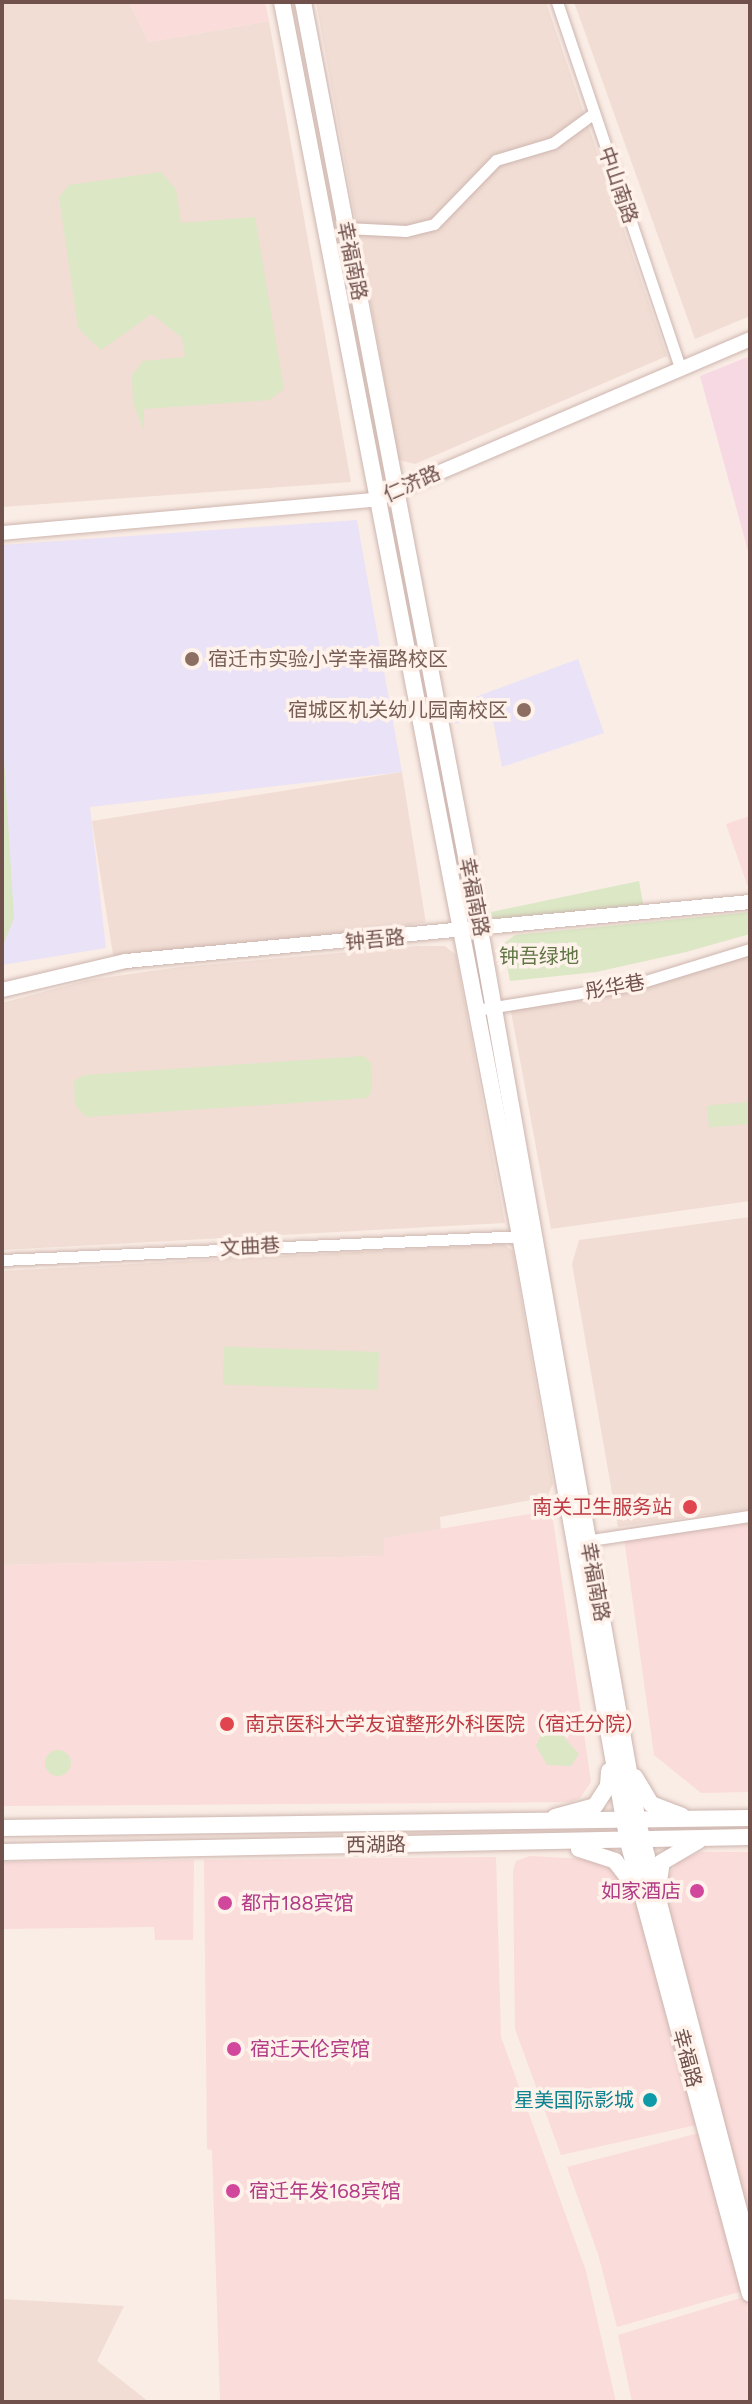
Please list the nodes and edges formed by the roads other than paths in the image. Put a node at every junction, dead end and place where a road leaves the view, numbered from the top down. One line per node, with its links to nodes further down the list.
1 (282, 2): 9 (main road, 幸福南路)
2 (303, 2): 5 (main road, 幸福南路)
3 (557, 2): 4 (street, 中山南路)
4 (594, 113): 5 (street); 7 (street, 中山南路)
5 (346, 228): 8 (main road, 幸福南路)
6 (750, 339): 7 (street, 仁济路)
7 (680, 368): 8 (street, 仁济路)
8 (396, 491): 9 (street, 仁济路); 12 (main road, 幸福南路)
9 (375, 500): 10 (street, 仁济路); 13 (main road, 幸福南路)
10 (2, 533)
11 (750, 902): 12 (street, 钟吾路)
12 (480, 930): 13 (street, 钟吾路); 16 (main road, 幸福南路)
13 (461, 932): 15 (street, 钟吾路); 17 (main road, 幸福南路)
14 (750, 949): 16 (street, 彤华巷)
15 (2, 990)
16 (494, 1007): 17 (street, 彤华巷); 18 (main road, 幸福南路)
17 (476, 1010): 18 (main road, 幸福南路)
18 (528, 1236): 19 (street, 文曲巷); 21 (main road, 幸福南路)
19 (2, 1260)
20 (750, 1516): 21 (street)
21 (582, 1542): 22 (main road, 幸福南路)
22 (615, 1742): 24 (main road); 25 (main road, 幸福南路); 26 (main road)
23 (750, 1818): 24 (main road, 西湖路)
24 (704, 1819): 25 (main road, 西湖路)
25 (631, 1822): 26 (main road, 西湖路); 30 (main road, 幸福路)
26 (513, 1824): 27 (main road, 西湖路)
27 (2, 1828)
28 (750, 1837): 29 (main road, 西湖路)
29 (706, 1838): 30 (main road, 西湖路); 33 (main road)
30 (635, 1841): 31 (main road, 西湖路); 33 (main road, 幸福路)
31 (514, 1843): 32 (main road, 西湖路); 33 (main road)
32 (2, 1852)
33 (653, 1909): 34 (main road, 幸福路); 35 (main road, 幸福路)
34 (750, 2251)
35 (750, 2294)

